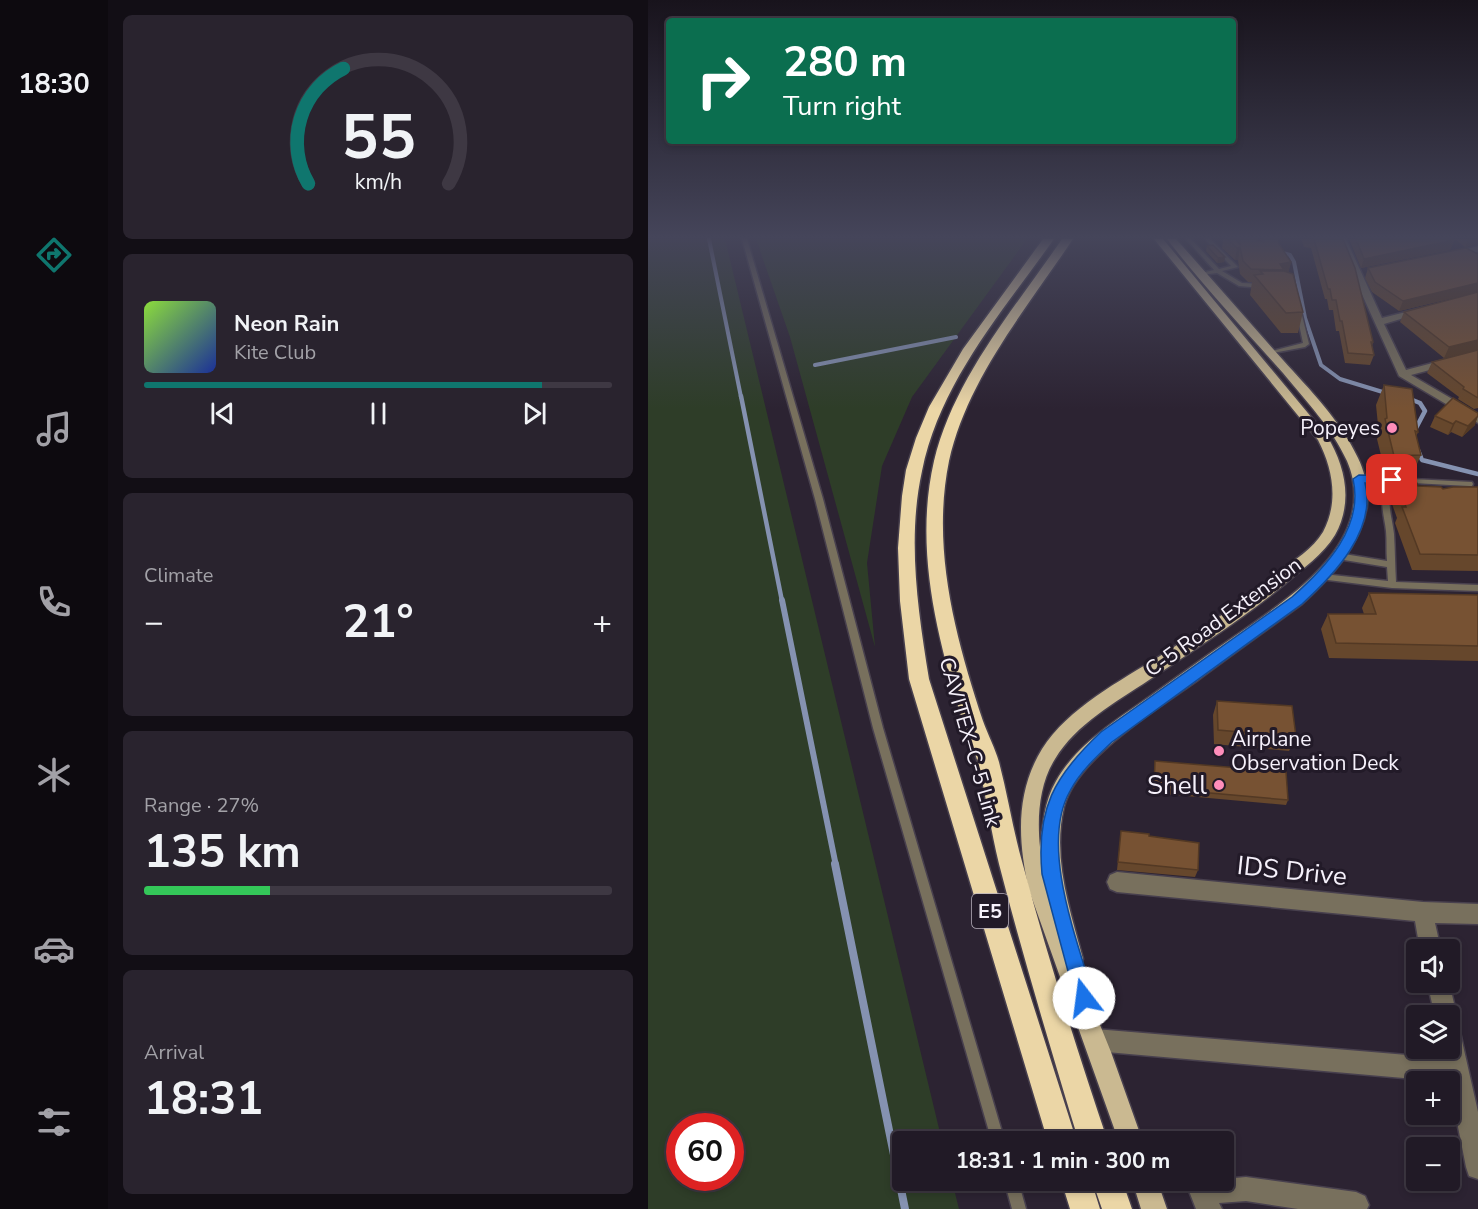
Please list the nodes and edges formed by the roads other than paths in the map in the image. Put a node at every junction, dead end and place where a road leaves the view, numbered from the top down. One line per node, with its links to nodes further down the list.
1 (760, 295): 30 (lane)
2 (1009, 295): 31 (highway, CAVITEX–C-5 Link / E5)
3 (1030, 295): 32 (highway, CAVITEX–C-5 Link / E5)
4 (1213, 295): 26 (main road, C-5 Road Extension)
5 (1221, 295): 10 (main road, C-5 Road Extension)
6 (1370, 295): 9 (street)
7 (1295, 300): 10 (lane)
8 (1434, 308): 9 (street)
9 (1378, 322): 12 (street)
10 (1270, 353): 14 (main road, C-5 Road Extension)
11 (1478, 354): 12 (street)
12 (1402, 374): 13 (street)
13 (1478, 419)
14 (1359, 479): 15 (lane); 17 (main road, C-5 Road Extension)
15 (1392, 480): 16 (lane); 18 (lane)
16 (1469, 484)
17 (1338, 556): 18 (lane); 19 (main road, C-5 Road Extension)
18 (1390, 565): 20 (lane)
19 (1323, 577): 20 (lane); 26 (main road, C-5 Road Extension)
20 (1392, 585): 21 (lane)
21 (1478, 588)
22 (1117, 882): 23 (street, IDS Drive)
23 (1424, 912): 24 (street, IDS Drive); 25 (street)
24 (1478, 914)
25 (1429, 939)
26 (1095, 1040): 28 (street); 33 (main road)
27 (1455, 1059): 28 (street)
28 (1457, 1071)
29 (1460, 1085): 34 (street)
30 (996, 1131)
31 (1060, 1131)
32 (1090, 1131)
33 (1127, 1131)
34 (1478, 1167)
35 (1014, 1191): 41 (lane)
36 (1079, 1191): 42 (highway)
37 (1111, 1191): 43 (highway)
38 (1148, 1191): 44 (main road)
39 (1205, 1200): 40 (street)
40 (1356, 1205)
41 (1019, 1209)
42 (1085, 1209)
43 (1117, 1209)
44 (1154, 1209)

